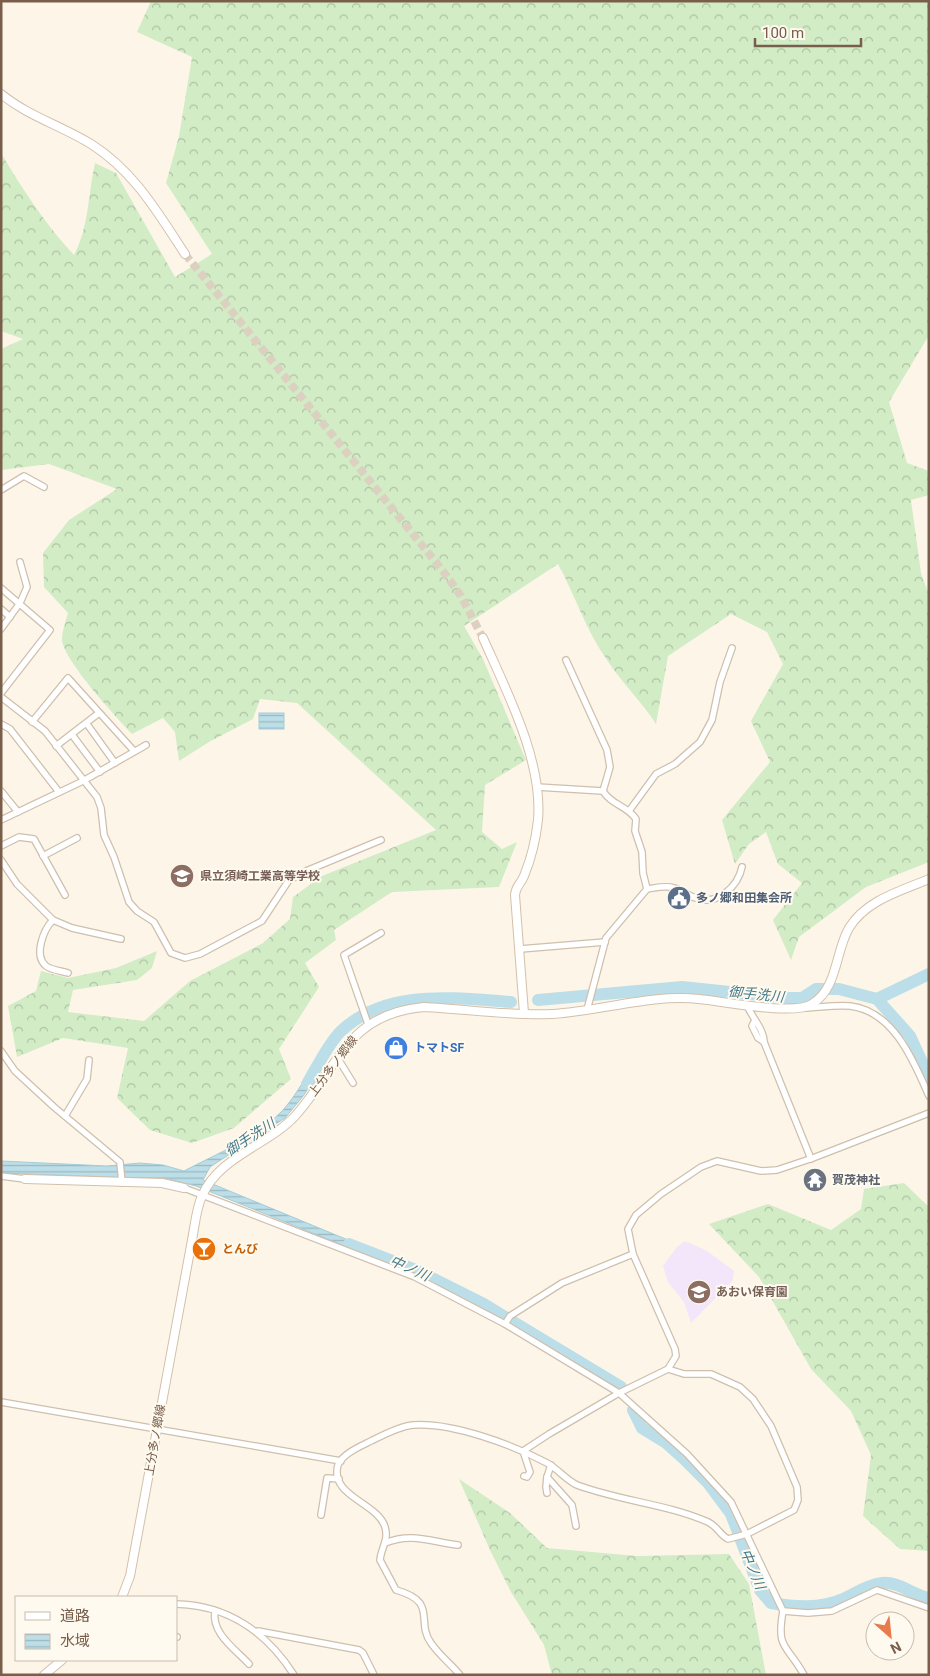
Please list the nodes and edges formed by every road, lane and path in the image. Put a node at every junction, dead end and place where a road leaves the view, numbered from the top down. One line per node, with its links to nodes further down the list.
1 (1, 94): 2 (main road)
2 (185, 254)
3 (44, 487): 4 (street)
4 (1, 490)
5 (20, 562): 7 (street)
6 (1, 588): 7 (street)
7 (20, 603): 9 (street); 14 (street)
8 (1, 609): 9 (street)
9 (10, 617): 10 (street)
10 (1, 628)
11 (483, 638): 26 (main road)
12 (732, 648): 30 (street)
13 (566, 660): 28 (street)
14 (1, 695): 16 (street)
15 (99, 713): 16 (street); 18 (street); 22 (street)
16 (32, 722): 21 (street)
17 (1, 724): 29 (street)
18 (87, 724): 19 (street); 23 (street)
19 (72, 736): 21 (street); 24 (street)
20 (146, 745): 22 (street)
21 (56, 746): 25 (street)
22 (134, 751): 23 (street)
23 (115, 763): 24 (street)
24 (100, 772): 25 (street)
25 (83, 781): 29 (street); 34 (street)
26 (537, 787): 28 (street); 46 (main road)
27 (1, 791): 31 (street)
28 (603, 791): 30 (street)
29 (59, 792): 31 (street)
30 (629, 811): 40 (street)
31 (18, 812): 32 (street)
32 (1, 820)
33 (77, 838): 36 (street)
34 (381, 840)
35 (1, 846): 36 (street)
36 (43, 856): 41 (street)
37 (1, 860): 42 (street)
38 (742, 867): 40 (street)
39 (929, 879): 50 (main road)
40 (647, 889): 45 (street)
41 (65, 895)
42 (53, 920): 44 (street); 47 (street)
43 (381, 933): 52 (street)
44 (121, 939)
45 (605, 942): 46 (street); 49 (street)
46 (520, 949): 51 (main road)
47 (68, 973)
48 (747, 1005): 49 (main road, 上分多ノ郷線); 50 (main road, 上分多ノ郷線); 60 (street)
49 (588, 1007): 51 (main road, 上分多ノ郷線)
50 (804, 1008): 57 (street)
51 (524, 1013): 52 (main road, 上分多ノ郷線)
52 (367, 1022): 54 (main road, 上分多ノ郷線)
53 (1, 1051): 59 (street)
54 (337, 1057): 56 (street); 65 (main road, 上分多ノ郷線)
55 (89, 1060): 59 (street)
56 (353, 1083)
57 (929, 1096)
58 (929, 1113): 60 (street)
59 (65, 1116): 63 (street)
60 (812, 1158): 66 (street)
61 (1, 1176): 62 (street)
62 (25, 1179): 63 (main road)
63 (121, 1180): 64 (main road)
64 (184, 1188): 65 (street)
65 (204, 1192): 67 (street); 71 (main road, 上分多ノ郷線)
66 (633, 1254): 67 (street); 68 (street)
67 (507, 1321): 69 (street)
68 (668, 1369): 69 (street); 81 (street)
69 (619, 1393): 72 (street); 81 (street)
70 (1, 1402): 71 (street)
71 (157, 1429): 73 (street); 84 (main road, 上分多ノ郷線)
72 (524, 1451): 73 (street); 74 (street); 75 (street)
73 (341, 1461): 77 (street)
74 (551, 1465): 76 (street); 81 (street)
75 (524, 1476)
76 (547, 1477): 78 (street); 80 (street)
77 (339, 1480): 79 (street); 82 (street)
78 (547, 1493)
79 (321, 1514)
80 (576, 1526)
81 (743, 1535): 86 (street)
82 (385, 1543): 83 (street); 95 (street)
83 (458, 1545)
84 (122, 1596)
85 (178, 1604): 88 (street)
86 (782, 1607): 87 (street); 96 (street)
87 (929, 1608)
88 (215, 1611): 89 (street); 91 (street)
89 (255, 1630): 93 (street); 94 (street)
90 (61, 1661): 92 (main road)
91 (249, 1664)
92 (44, 1675)
93 (294, 1675)
94 (374, 1675)
95 (460, 1675)
96 (804, 1675)

